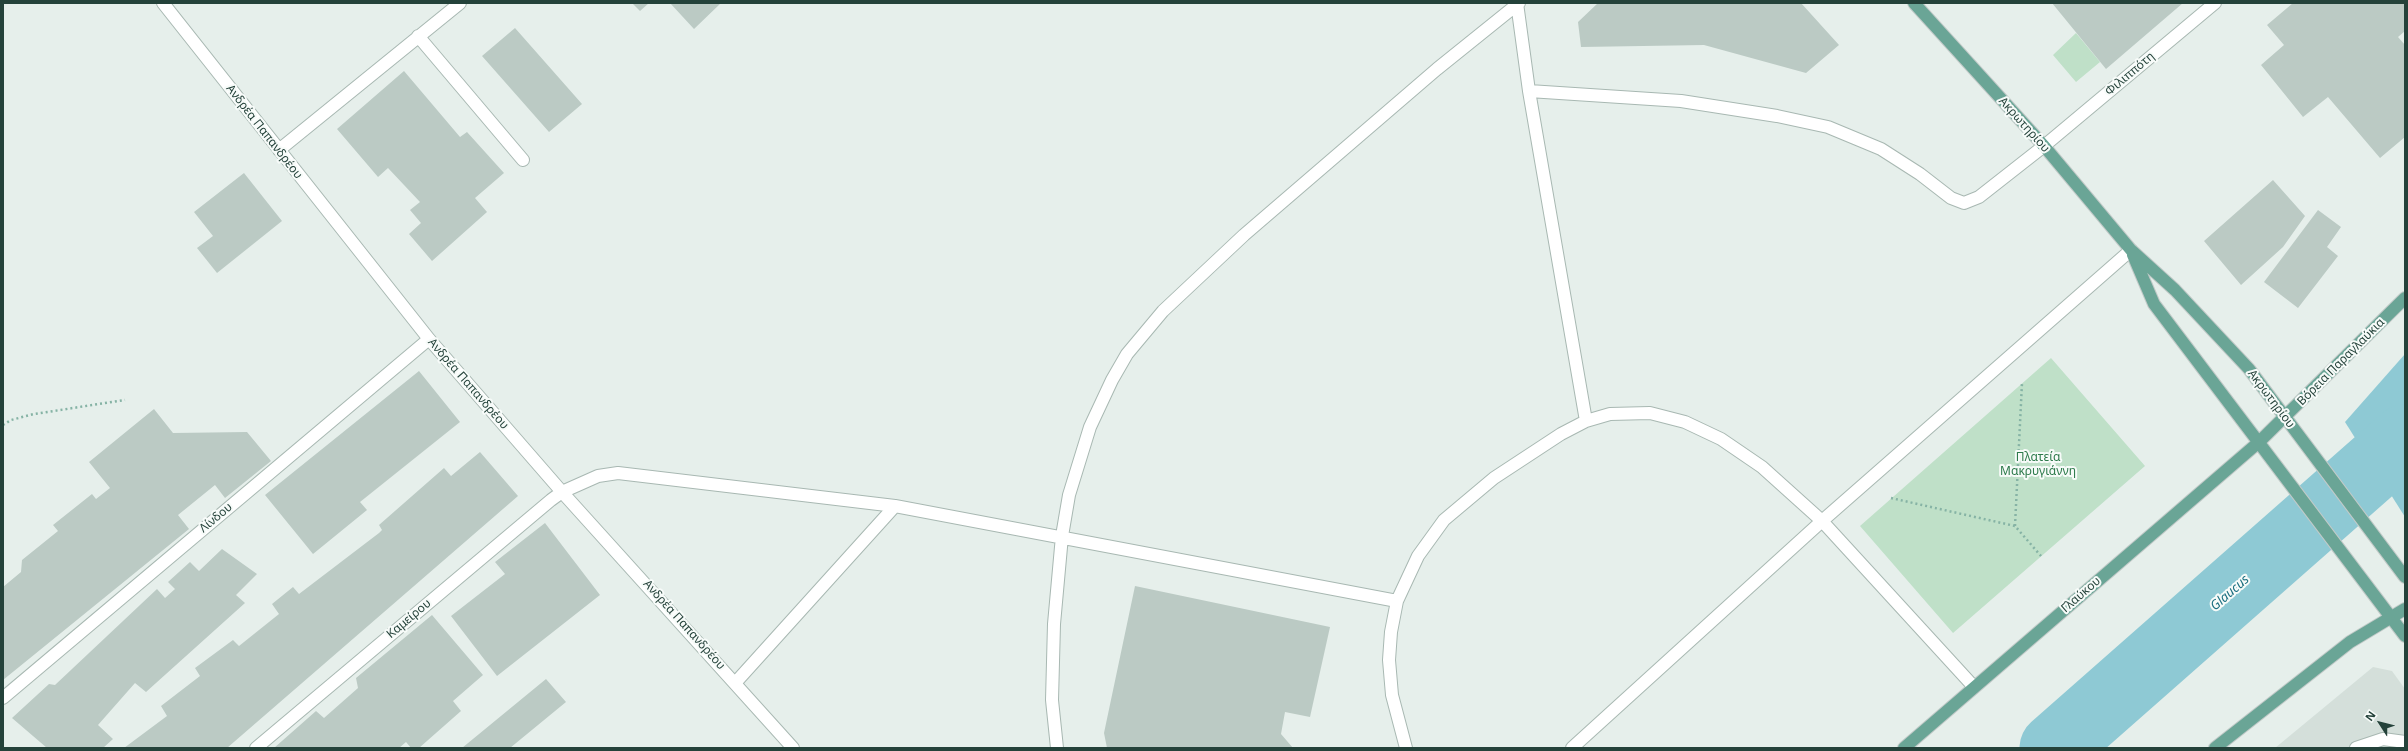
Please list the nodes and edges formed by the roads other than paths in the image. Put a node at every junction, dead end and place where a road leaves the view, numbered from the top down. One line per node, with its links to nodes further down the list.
1 (163, 3): 9 (street, Ανδρέα Παπανδρέου)
2 (1914, 3): 8 (main road, Ακρωτηρίου)
3 (2216, 3): 8 (street, Φιλιππότη)
4 (1518, 4): 7 (street); 20 (street)
5 (453, 5): 6 (street)
6 (418, 36): 9 (street); 10 (street)
7 (1529, 91): 8 (street, Φιλιππότη); 15 (street)
8 (2044, 146): 11 (main road, Ακρωτηρίου)
9 (278, 150): 13 (street, Ανδρέα Παπανδρέου)
10 (523, 160)
11 (2131, 250): 14 (main road, Ακρωτηρίου); 16 (main road, Ακρωτηρίου); 19 (street)
12 (2405, 298): 14 (main road, Βόρεια Παραγλαύκια)
13 (428, 339): 17 (street, Ανδρέα Παπανδρέου); 28 (street, Λίνδου)
14 (2285, 417): 16 (main road, Βόρεια Παραγλαύκια); 21 (main road, Ακρωτηρίου)
15 (1586, 421): 19 (street); 22 (street)
16 (2259, 442): 24 (main road, Ακρωτηρίου); 27 (main road, Γλαύκου)
17 (562, 492): 18 (street, Καμείρου); 26 (street, Ανδρέα Παπανδρέου); 30 (street, Καμείρου)
18 (895, 506): 20 (street, Καμείρου); 26 (street)
19 (1822, 521): 27 (street); 34 (street)
20 (1062, 536): 22 (street, Καμείρου); 32 (street)
21 (2405, 577)
22 (1397, 601): 33 (street)
23 (2405, 609): 24 (main road)
24 (2391, 617): 25 (main road, Ακρωτηρίου); 36 (main road)
25 (2405, 636)
26 (736, 682): 31 (street, Ανδρέα Παπανδρέου)
27 (1974, 687): 35 (main road, Γλαύκου)
28 (3, 698)
29 (2405, 742): 37 (street)
30 (256, 748)
31 (793, 748)
32 (1057, 748)
33 (1406, 748)
34 (1572, 748)
35 (1904, 748)
36 (2215, 748)
37 (2356, 748)

